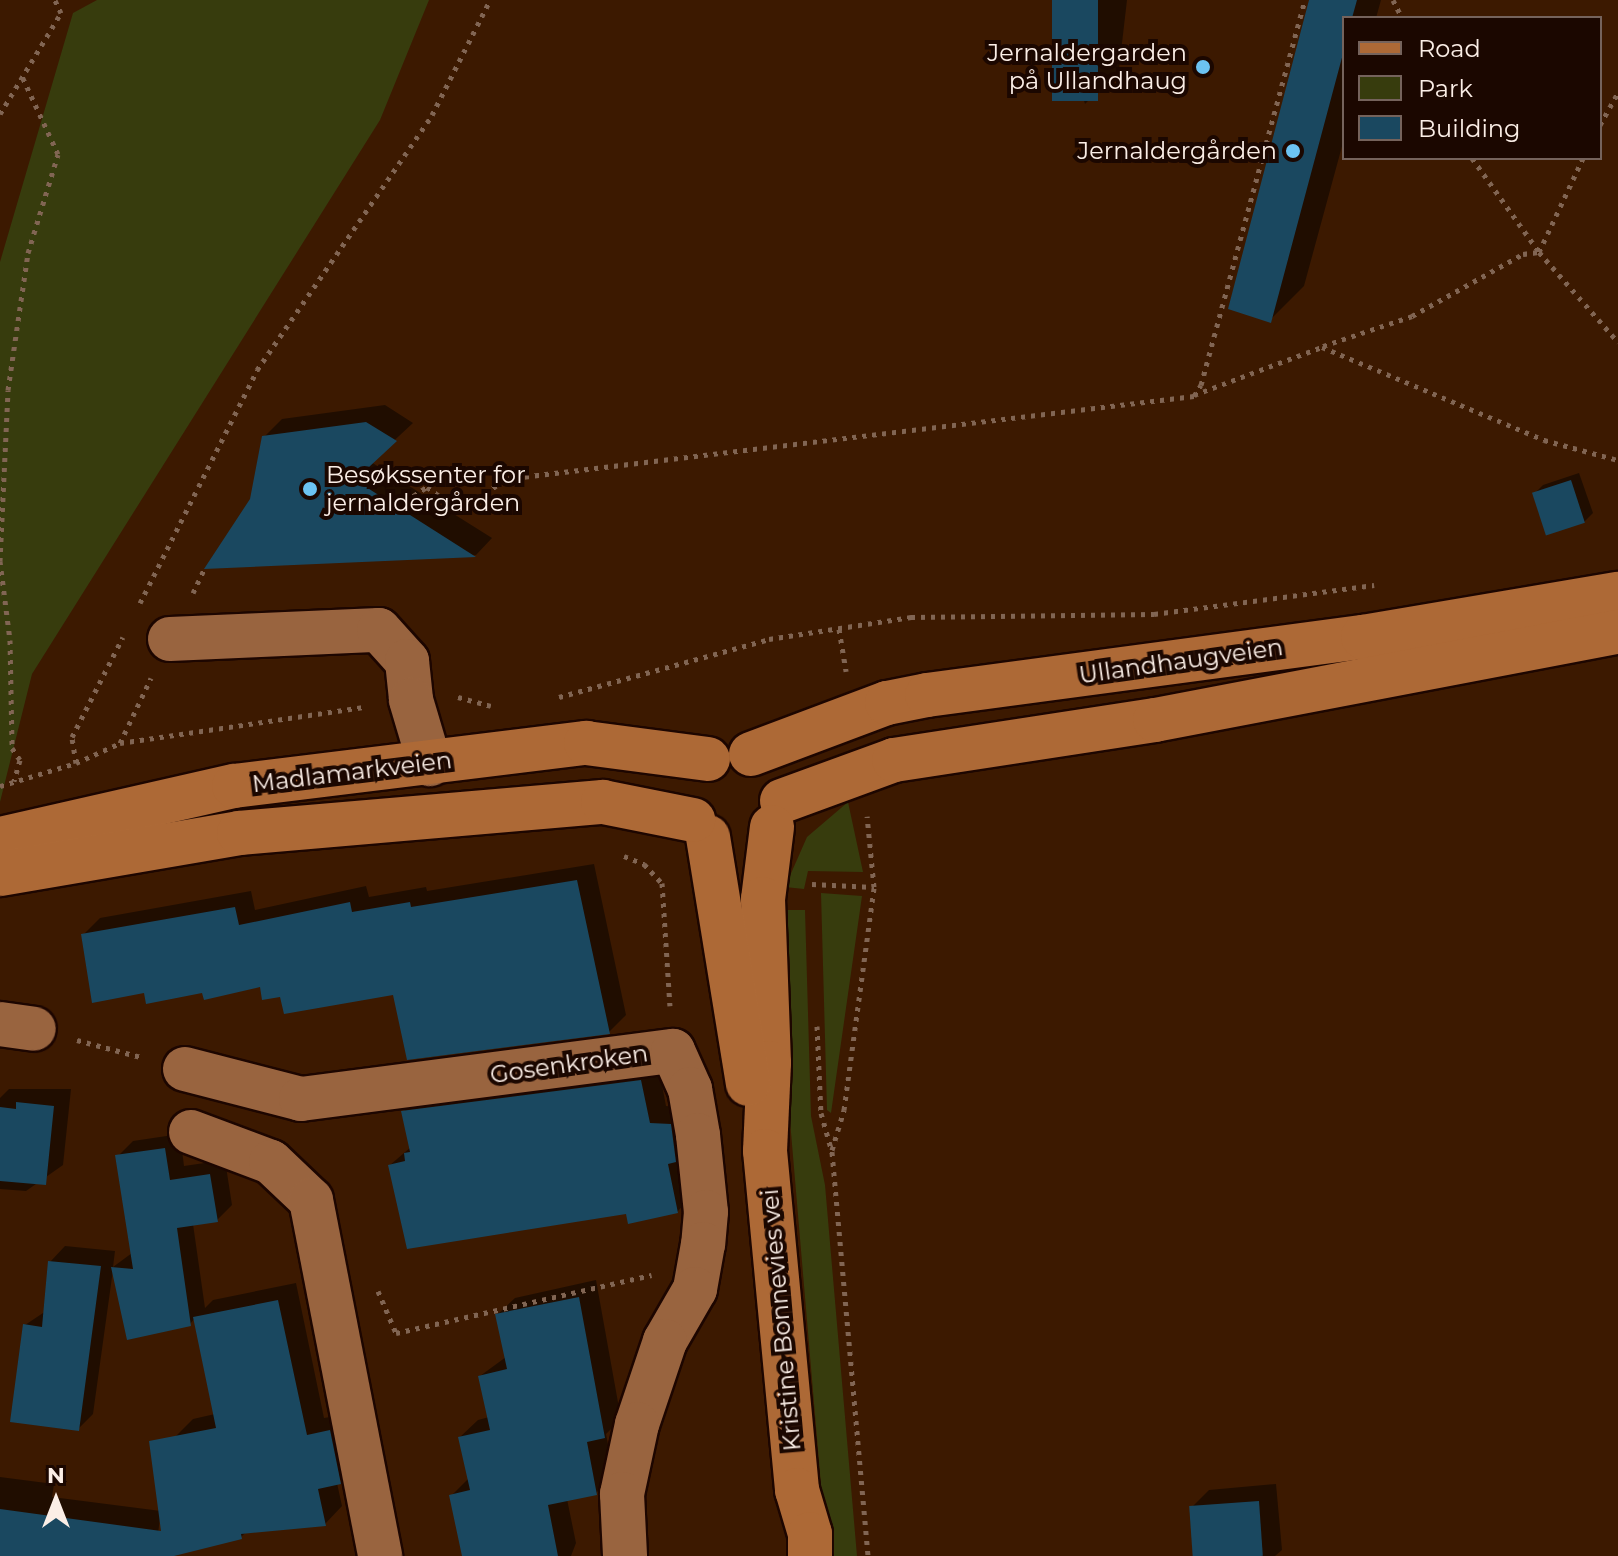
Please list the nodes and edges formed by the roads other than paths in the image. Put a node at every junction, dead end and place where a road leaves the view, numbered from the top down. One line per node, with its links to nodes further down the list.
1 (1618, 594): 4 (main road, Ullandhaugveien)
2 (1618, 632): 7 (main road, Ullandhaugveien)
3 (170, 639): 6 (street)
4 (751, 754): 5 (main road); 7 (main road)
5 (708, 759): 6 (main road, Madlamarkveien); 8 (main road)
6 (430, 764): 9 (main road, Madlamarkveien)
7 (777, 814): 8 (main road); 13 (main road, Kristine Bonnevies vei)
8 (701, 829): 10 (main road, Madlamarkveien); 13 (main road, Kristine Bonnevies vei)
9 (0, 839)
10 (0, 874)
11 (185, 1069): 16 (street, Gosenkroken)
12 (191, 1132): 15 (street)
13 (765, 1151): 14 (main road, Kristine Bonnevies vei)
14 (797, 1490): 17 (main road, Kristine Bonnevies vei); 18 (main road, Kristine Bonnevies vei)
15 (380, 1556)
16 (625, 1556)
17 (783, 1556)
18 (810, 1556)

